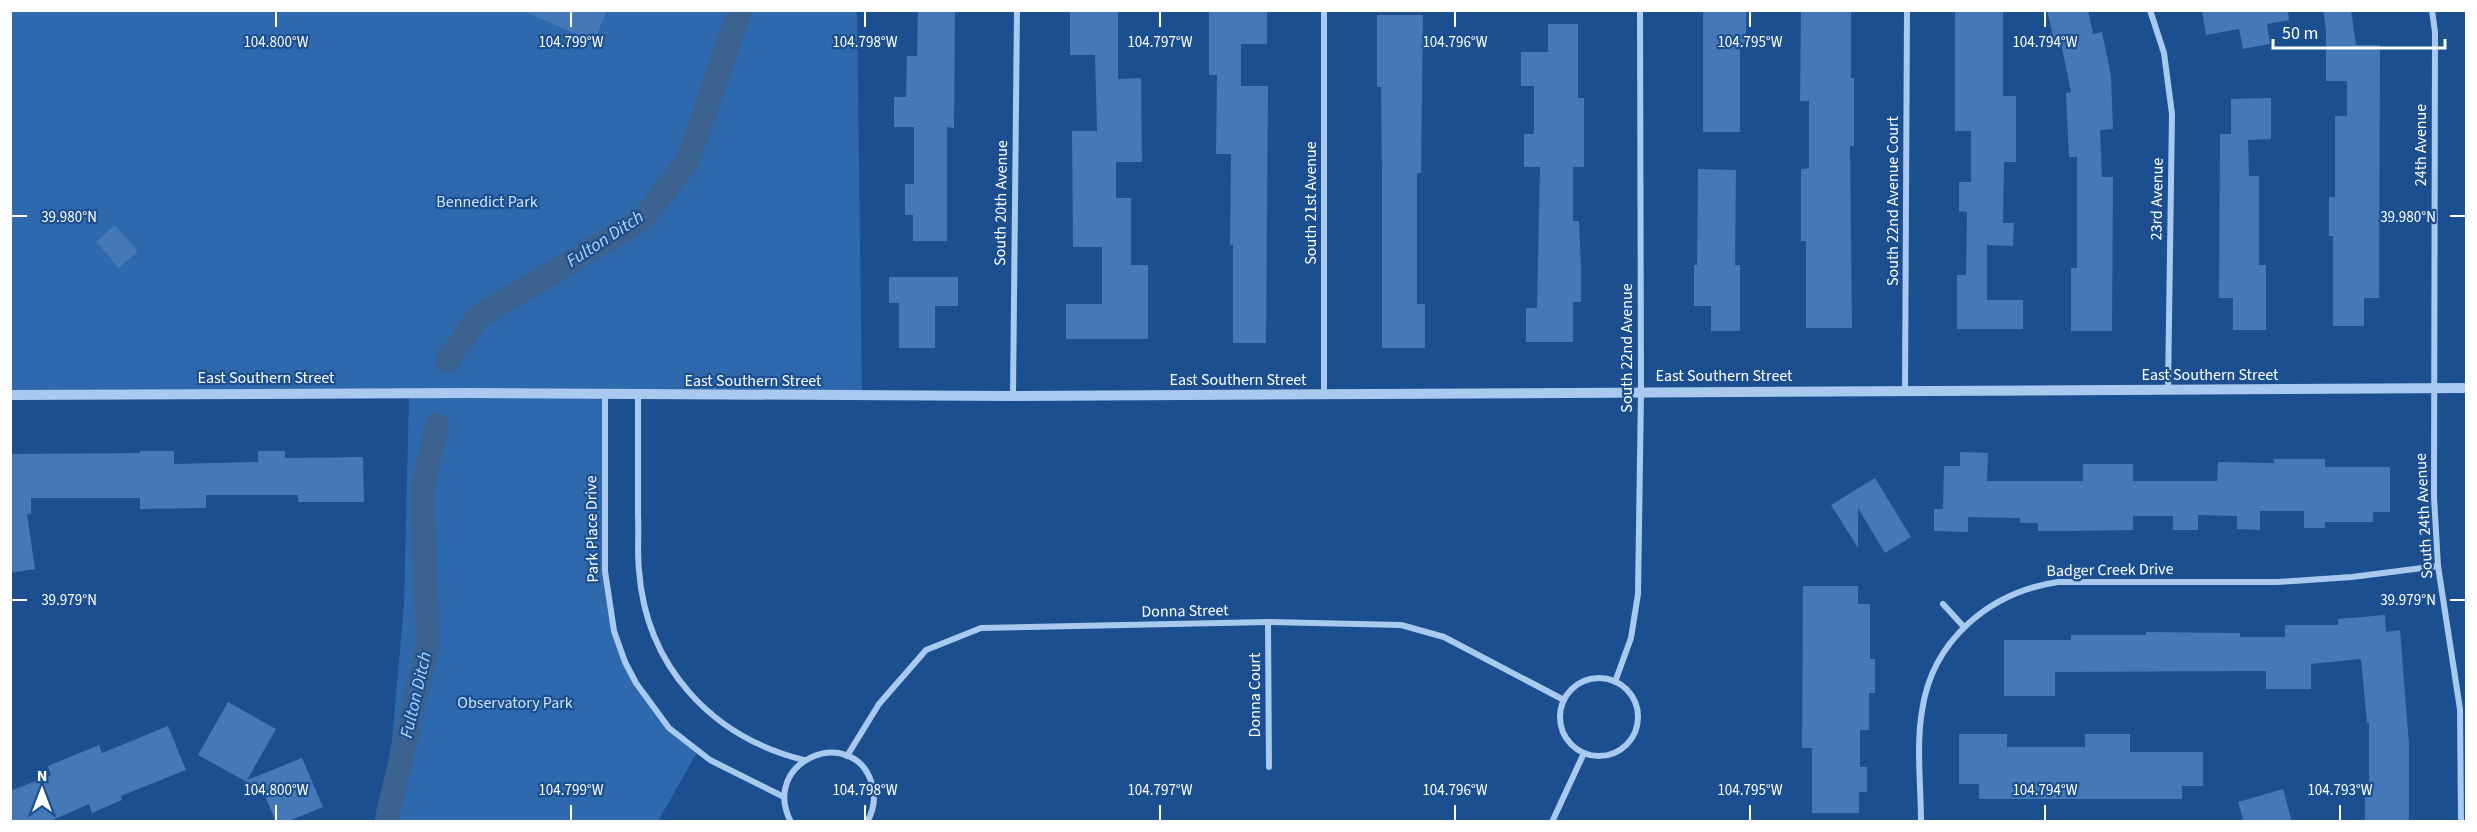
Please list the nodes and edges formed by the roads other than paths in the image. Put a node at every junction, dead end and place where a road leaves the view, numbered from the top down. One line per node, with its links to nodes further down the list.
1 (1017, 10): 16 (street, South 20th Avenue)
2 (1324, 10): 15 (street, South 21st Avenue)
3 (1640, 10): 11 (street, South 22nd Avenue)
4 (1907, 10): 10 (street, South 22nd Avenue Court)
5 (2150, 10): 9 (street, 23rd Avenue)
6 (2432, 10): 7 (street, 24th Avenue)
7 (2434, 388): 8 (street, East Southern Street); 9 (street, East Southern Street); 17 (street, South 24th Avenue)
8 (2466, 388)
9 (2168, 390): 10 (street, East Southern Street)
10 (1905, 391): 11 (street, East Southern Street)
11 (1641, 392): 15 (street, East Southern Street); 21 (street, South 22nd Avenue)
12 (10, 395): 13 (street, East Southern Street)
13 (605, 395): 14 (street, East Southern Street); 27 (street, Park Place Drive)
14 (638, 395): 16 (street, East Southern Street); 25 (street)
15 (1324, 395): 16 (street, East Southern Street)
16 (1013, 396)
17 (2438, 566): 20 (street, Badger Creek Drive); 32 (street, South 24th Avenue)
18 (1943, 604): 20 (street)
19 (1268, 622): 22 (street, Donna Street); 24 (street, Donna Street); 26 (street, Donna Court)
20 (1964, 627): 31 (street, Badger Creek Drive)
21 (1615, 682): 22 (street); 23 (street)
22 (1564, 700): 23 (street)
23 (1584, 753): 30 (street)
24 (847, 756): 25 (street); 28 (street)
25 (804, 760): 27 (street)
26 (1269, 767)
27 (783, 797): 29 (street)
28 (870, 821)
29 (791, 822)
30 (1552, 822)
31 (1921, 822)
32 (2461, 822)

